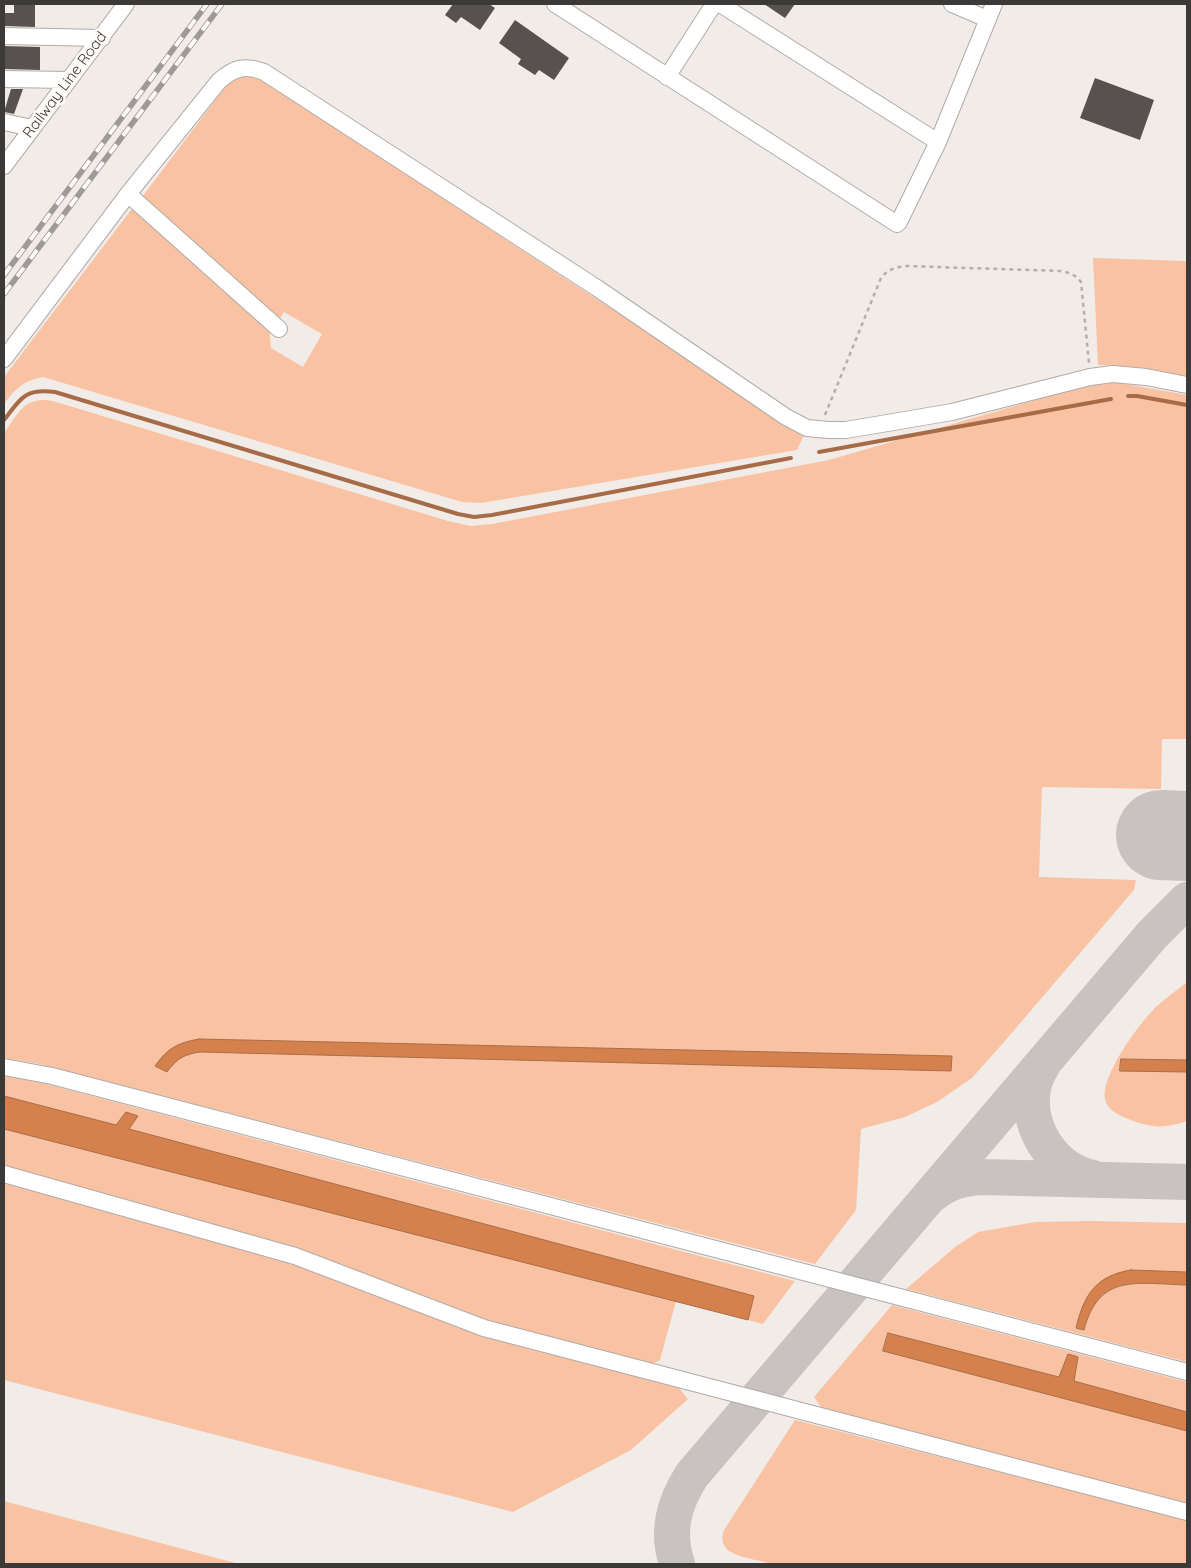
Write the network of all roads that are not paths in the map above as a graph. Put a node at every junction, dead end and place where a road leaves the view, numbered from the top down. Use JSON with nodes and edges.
{"nodes":[{"id":1,"x":126,"y":4,"type":"edge"},
{"id":2,"x":555,"y":4,"type":"edge"},
{"id":3,"x":714,"y":4,"type":"edge"},
{"id":4,"x":720,"y":4,"type":"edge"},
{"id":5,"x":952,"y":4,"type":"edge"},
{"id":6,"x":994,"y":4,"type":"edge"},
{"id":7,"x":987,"y":19,"type":"junction"},
{"id":8,"x":4,"y":36,"type":"edge"},
{"id":9,"x":102,"y":38,"type":"junction"},
{"id":10,"x":667,"y":76,"type":"junction"},
{"id":11,"x":4,"y":78,"type":"edge"},
{"id":12,"x":69,"y":80,"type":"junction"},
{"id":13,"x":4,"y":122,"type":"edge"},
{"id":14,"x":32,"y":128,"type":"junction"},
{"id":15,"x":938,"y":142,"type":"junction"},
{"id":16,"x":4,"y":166,"type":"edge"},
{"id":17,"x":128,"y":194,"type":"junction"},
{"id":18,"x":279,"y":329,"type":"dead end"},
{"id":19,"x":4,"y":359,"type":"edge"},
{"id":20,"x":1187,"y":385,"type":"edge"},
{"id":21,"x":4,"y":1067,"type":"edge"},
{"id":22,"x":4,"y":1174,"type":"edge"},
{"id":23,"x":1187,"y":1372,"type":"edge"},
{"id":24,"x":1187,"y":1512,"type":"edge"}],
"edges":[{"from":1,"to":9,"type":"street","name":"Railway Line Road"},
{"from":2,"to":10,"type":"street"},
{"from":3,"to":10,"type":"street"},
{"from":4,"to":15,"type":"street"},
{"from":5,"to":7,"type":"street"},
{"from":6,"to":7,"type":"street"},
{"from":7,"to":15,"type":"street"},
{"from":8,"to":9,"type":"street"},
{"from":9,"to":12,"type":"street","name":"Railway Line Road"},
{"from":10,"to":15,"type":"street"},
{"from":11,"to":12,"type":"street"},
{"from":12,"to":14,"type":"street","name":"Railway Line Road"},
{"from":13,"to":14,"type":"street"},
{"from":14,"to":16,"type":"street","name":"Railway Line Road"},
{"from":17,"to":18,"type":"street"},
{"from":17,"to":19,"type":"street"},
{"from":17,"to":20,"type":"street"},
{"from":21,"to":23,"type":"street"},
{"from":22,"to":24,"type":"street"}]}
